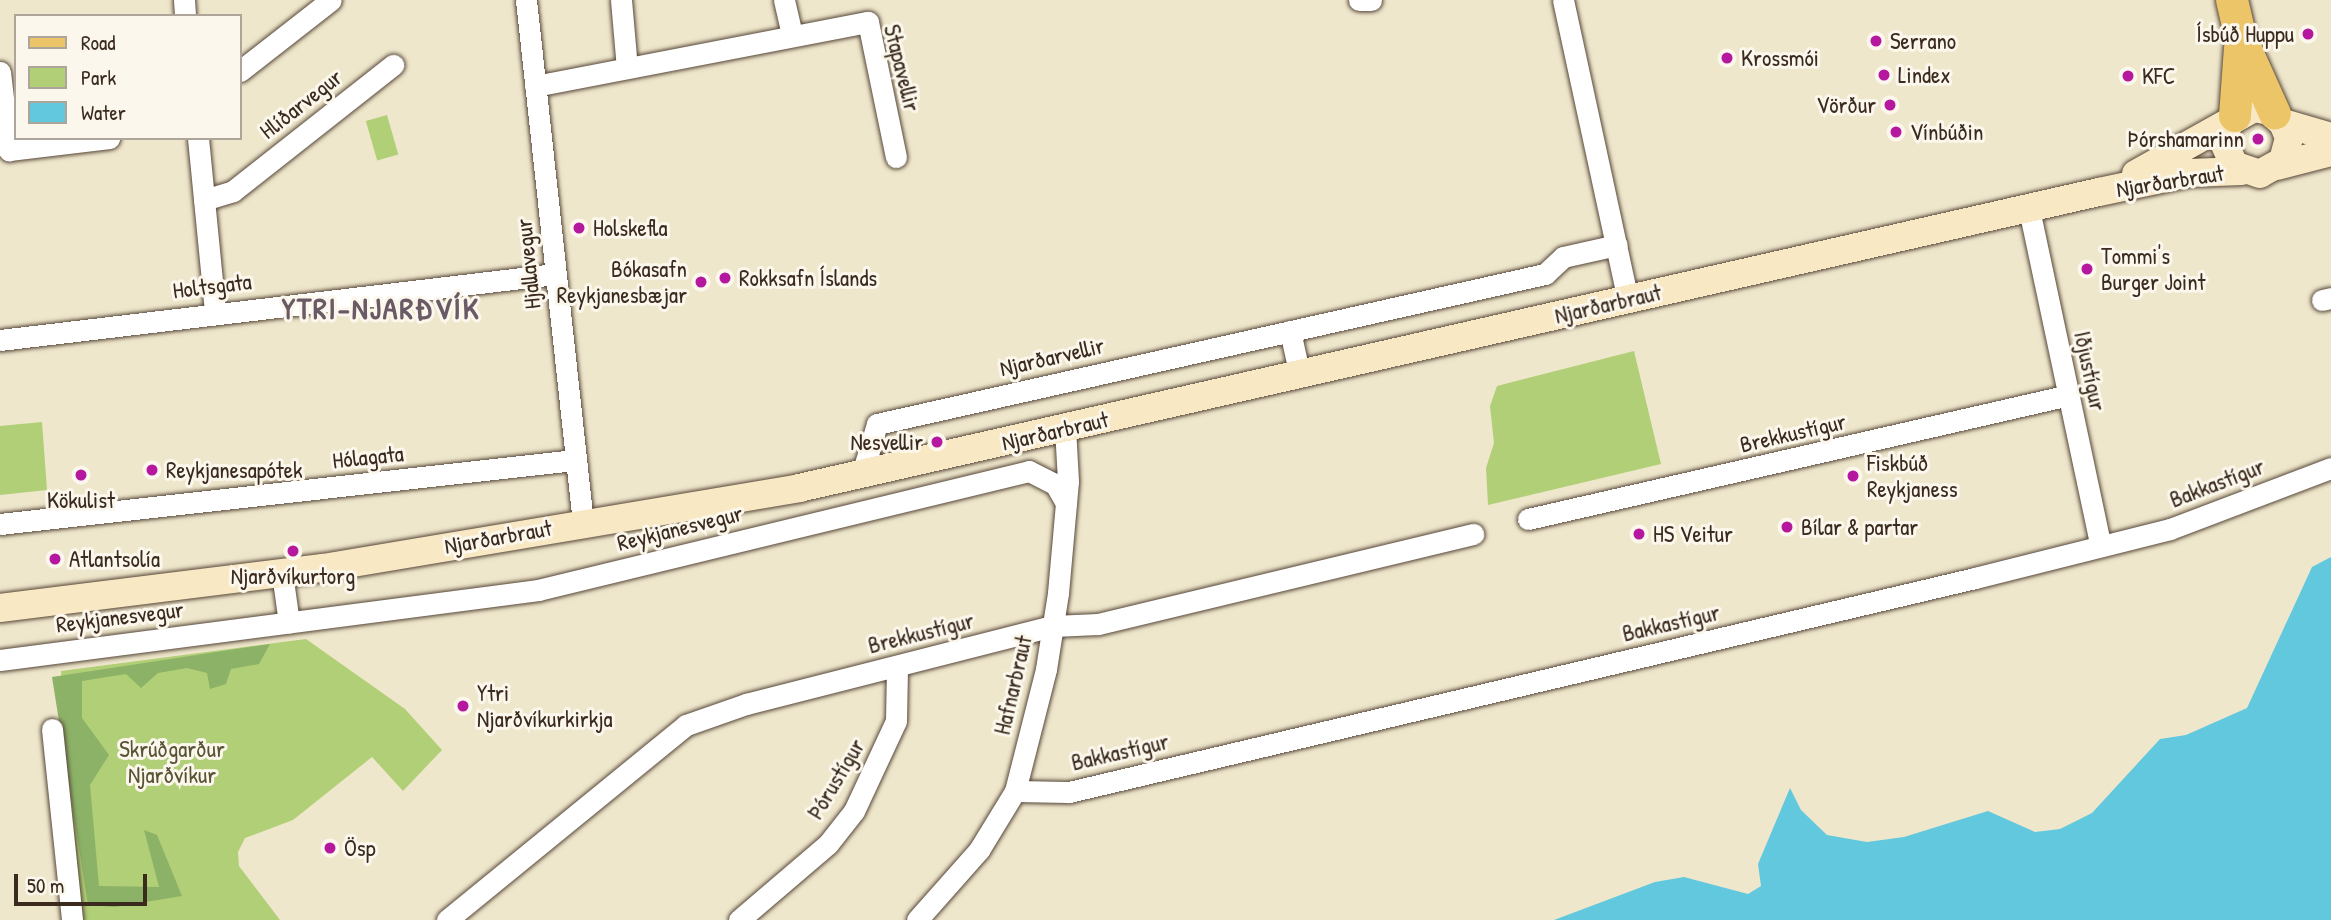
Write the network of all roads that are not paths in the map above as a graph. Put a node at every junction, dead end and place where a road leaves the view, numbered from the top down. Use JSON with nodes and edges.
{"nodes":[{"id":1,"x":331,"y":0,"type":"edge"},
{"id":2,"x":526,"y":0,"type":"edge"},
{"id":3,"x":621,"y":0,"type":"edge"},
{"id":4,"x":784,"y":0,"type":"edge"},
{"id":5,"x":1359,"y":0,"type":"edge"},
{"id":6,"x":1371,"y":0,"type":"edge"},
{"id":7,"x":1563,"y":0,"type":"edge"},
{"id":8,"x":2232,"y":0,"type":"edge"},
{"id":9,"x":792,"y":36,"type":"junction"},
{"id":10,"x":2240,"y":36,"type":"junction"},
{"id":11,"x":393,"y":65,"type":"dead end"},
{"id":12,"x":627,"y":68,"type":"junction"},
{"id":13,"x":242,"y":69,"type":"edge"},
{"id":14,"x":0,"y":72,"type":"edge"},
{"id":15,"x":535,"y":86,"type":"junction"},
{"id":16,"x":2279,"y":118,"type":"junction"},
{"id":17,"x":2232,"y":120,"type":"junction"},
{"id":18,"x":2331,"y":137,"type":"edge"},
{"id":19,"x":93,"y":140,"type":"edge"},
{"id":20,"x":198,"y":140,"type":"edge"},
{"id":21,"x":2331,"y":152,"type":"edge"},
{"id":22,"x":896,"y":157,"type":"dead end"},
{"id":23,"x":2277,"y":166,"type":"junction"},
{"id":24,"x":2242,"y":171,"type":"junction"},
{"id":25,"x":2099,"y":192,"type":"junction"},
{"id":26,"x":204,"y":200,"type":"junction"},
{"id":27,"x":2029,"y":209,"type":"junction"},
{"id":28,"x":1617,"y":245,"type":"junction"},
{"id":29,"x":555,"y":274,"type":"junction"},
{"id":30,"x":1628,"y":300,"type":"junction"},
{"id":31,"x":215,"y":312,"type":"junction"},
{"id":32,"x":1290,"y":331,"type":"junction"},
{"id":33,"x":0,"y":340,"type":"edge"},
{"id":34,"x":1300,"y":376,"type":"junction"},
{"id":35,"x":2068,"y":395,"type":"junction"},
{"id":36,"x":1065,"y":428,"type":"junction"},
{"id":37,"x":574,"y":460,"type":"junction"},
{"id":38,"x":2331,"y":468,"type":"edge"},
{"id":39,"x":862,"y":474,"type":"junction"},
{"id":40,"x":1066,"y":503,"type":"junction"},
{"id":41,"x":1528,"y":519,"type":"dead end"},
{"id":42,"x":583,"y":523,"type":"junction"},
{"id":43,"x":0,"y":524,"type":"edge"},
{"id":44,"x":1473,"y":534,"type":"dead end"},
{"id":45,"x":2100,"y":544,"type":"junction"},
{"id":46,"x":282,"y":573,"type":"junction"},
{"id":47,"x":0,"y":608,"type":"edge"},
{"id":48,"x":289,"y":623,"type":"junction"},
{"id":49,"x":1053,"y":626,"type":"junction"},
{"id":50,"x":0,"y":660,"type":"edge"},
{"id":51,"x":897,"y":667,"type":"junction"},
{"id":52,"x":52,"y":729,"type":"dead end"},
{"id":53,"x":1015,"y":791,"type":"junction"},
{"id":54,"x":72,"y":920,"type":"edge"},
{"id":55,"x":447,"y":920,"type":"edge"},
{"id":56,"x":739,"y":920,"type":"edge"},
{"id":57,"x":917,"y":920,"type":"edge"}],
"edges":[{"from":1,"to":13,"type":"street"},
{"from":2,"to":15,"type":"street","name":"Hjallavegur"},
{"from":3,"to":12,"type":"street"},
{"from":4,"to":9,"type":"street"},
{"from":5,"to":6,"type":"street"},
{"from":7,"to":28,"type":"street"},
{"from":8,"to":10,"type":"main road"},
{"from":9,"to":12,"type":"street","name":"Stapavellir"},
{"from":9,"to":22,"type":"street","name":"Stapavellir"},
{"from":10,"to":16,"type":"main road"},
{"from":10,"to":17,"type":"main road"},
{"from":11,"to":26,"type":"street","name":"Hlíðarvegur"},
{"from":12,"to":15,"type":"street","name":"Stapavellir"},
{"from":14,"to":19,"type":"street"},
{"from":15,"to":29,"type":"street","name":"Hjallavegur"},
{"from":16,"to":17,"type":"main road"},
{"from":16,"to":18,"type":"main road"},
{"from":16,"to":23,"type":"main road"},
{"from":17,"to":24,"type":"main road"},
{"from":17,"to":25,"type":"main road","name":"Njarðarbraut"},
{"from":20,"to":26,"type":"street"},
{"from":21,"to":23,"type":"main road"},
{"from":23,"to":24,"type":"main road"},
{"from":24,"to":25,"type":"main road","name":"Njarðarbraut"},
{"from":25,"to":27,"type":"main road","name":"Njarðarbraut"},
{"from":26,"to":31,"type":"street"},
{"from":27,"to":30,"type":"main road","name":"Njarðarbraut"},
{"from":27,"to":35,"type":"street","name":"Iðjustígur"},
{"from":28,"to":30,"type":"street"},
{"from":28,"to":32,"type":"street","name":"Njarðarvellir"},
{"from":29,"to":31,"type":"street","name":"Holtsgata"},
{"from":29,"to":37,"type":"street","name":"Hjallavegur"},
{"from":30,"to":34,"type":"main road","name":"Njarðarbraut"},
{"from":31,"to":33,"type":"street","name":"Holtsgata"},
{"from":32,"to":34,"type":"street"},
{"from":32,"to":39,"type":"street","name":"Njarðarvellir"},
{"from":34,"to":36,"type":"main road","name":"Njarðarbraut"},
{"from":35,"to":41,"type":"street","name":"Brekkustígur"},
{"from":35,"to":45,"type":"street","name":"Iðjustígur"},
{"from":36,"to":39,"type":"main road","name":"Njarðarbraut"},
{"from":36,"to":40,"type":"street","name":"Hafnarbraut"},
{"from":37,"to":42,"type":"street","name":"Hjallavegur"},
{"from":37,"to":43,"type":"street","name":"Hólagata"},
{"from":38,"to":45,"type":"street","name":"Bakkastígur"},
{"from":39,"to":42,"type":"main road","name":"Njarðarbraut"},
{"from":40,"to":48,"type":"street","name":"Reykjanesvegur"},
{"from":40,"to":49,"type":"street","name":"Hafnarbraut"},
{"from":42,"to":46,"type":"main road","name":"Njarðarbraut"},
{"from":44,"to":49,"type":"street","name":"Brekkustígur"},
{"from":45,"to":53,"type":"street","name":"Bakkastígur"},
{"from":46,"to":47,"type":"main road","name":"Njarðarbraut"},
{"from":46,"to":48,"type":"street"},
{"from":48,"to":50,"type":"street","name":"Reykjanesvegur"},
{"from":49,"to":51,"type":"street","name":"Brekkustígur"},
{"from":49,"to":53,"type":"street","name":"Hafnarbraut"},
{"from":51,"to":55,"type":"street","name":"Brekkustígur"},
{"from":51,"to":56,"type":"street","name":"Þórustígur"},
{"from":52,"to":54,"type":"street"},
{"from":53,"to":57,"type":"street","name":"Hafnarbraut"}]}
